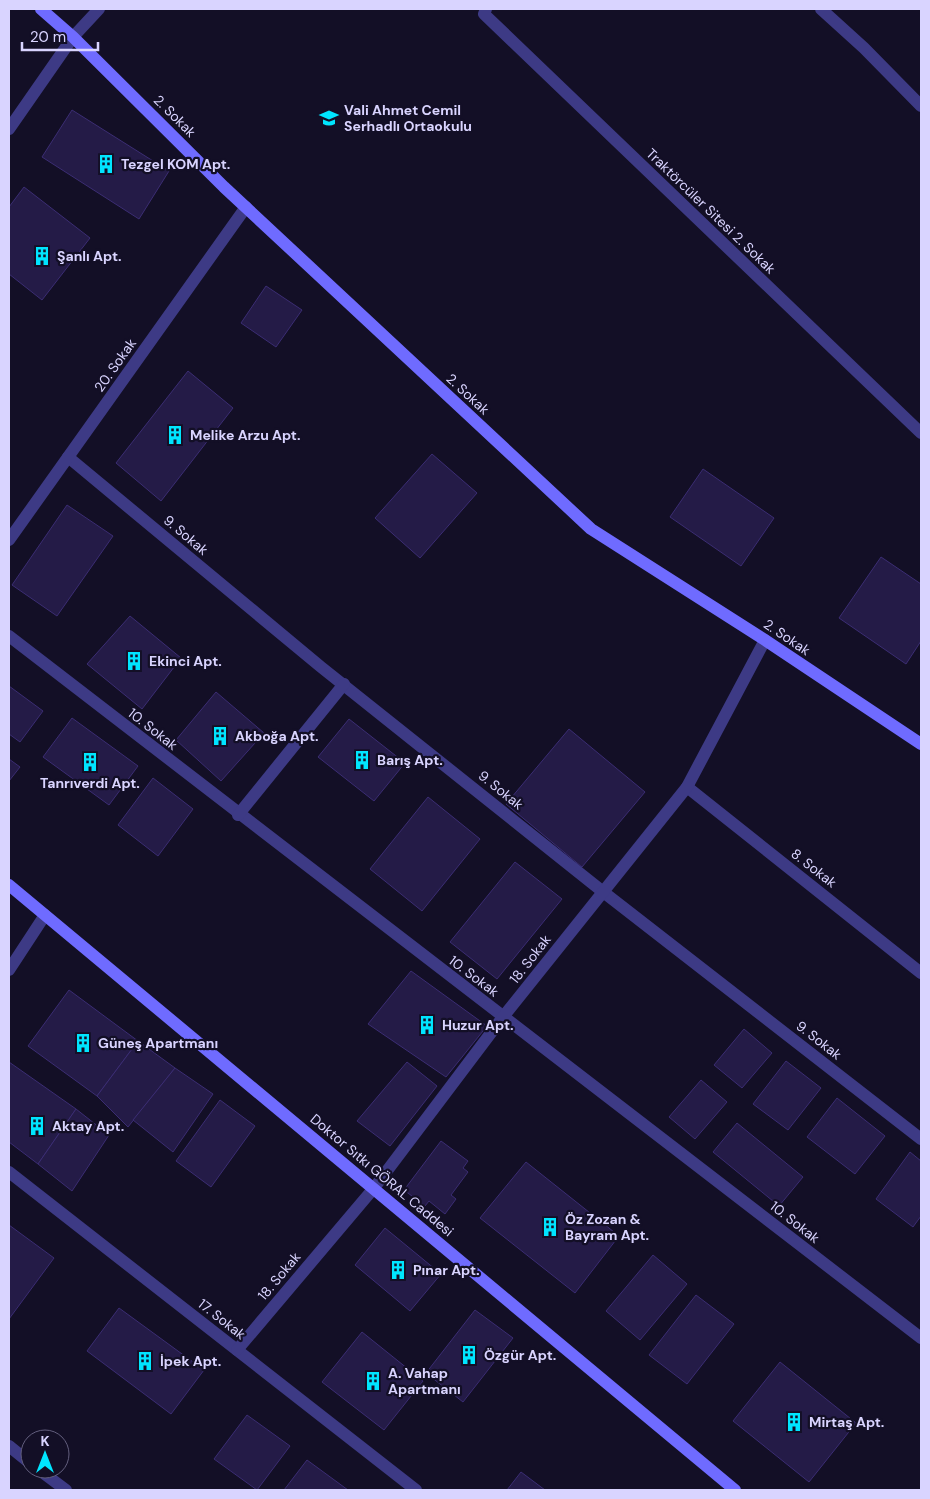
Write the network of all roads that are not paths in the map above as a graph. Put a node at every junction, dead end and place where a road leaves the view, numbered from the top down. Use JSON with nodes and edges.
{"nodes":[{"id":1,"x":41,"y":9,"type":"edge"},
{"id":2,"x":99,"y":9,"type":"edge"},
{"id":3,"x":486,"y":9,"type":"edge"},
{"id":4,"x":821,"y":9,"type":"edge"},
{"id":5,"x":74,"y":37,"type":"junction"},
{"id":6,"x":921,"y":106,"type":"edge"},
{"id":7,"x":9,"y":129,"type":"edge"},
{"id":8,"x":246,"y":207,"type":"junction"},
{"id":9,"x":921,"y":433,"type":"edge"},
{"id":10,"x":68,"y":457,"type":"junction"},
{"id":11,"x":9,"y":540,"type":"edge"},
{"id":12,"x":9,"y":636,"type":"edge"},
{"id":13,"x":765,"y":640,"type":"junction"},
{"id":14,"x":344,"y":684,"type":"junction"},
{"id":15,"x":921,"y":744,"type":"edge"},
{"id":16,"x":687,"y":787,"type":"junction"},
{"id":17,"x":238,"y":815,"type":"junction"},
{"id":18,"x":9,"y":885,"type":"edge"},
{"id":19,"x":602,"y":891,"type":"junction"},
{"id":20,"x":45,"y":915,"type":"junction"},
{"id":21,"x":9,"y":970,"type":"edge"},
{"id":22,"x":921,"y":973,"type":"edge"},
{"id":23,"x":503,"y":1017,"type":"junction"},
{"id":24,"x":921,"y":1139,"type":"edge"},
{"id":25,"x":9,"y":1172,"type":"edge"},
{"id":26,"x":374,"y":1188,"type":"junction"},
{"id":27,"x":921,"y":1338,"type":"edge"},
{"id":28,"x":237,"y":1350,"type":"junction"},
{"id":29,"x":9,"y":1446,"type":"edge"},
{"id":30,"x":20,"y":1455,"type":"edge"},
{"id":31,"x":51,"y":1479,"type":"edge"},
{"id":32,"x":66,"y":1490,"type":"edge"},
{"id":33,"x":416,"y":1490,"type":"edge"},
{"id":34,"x":735,"y":1490,"type":"edge"}],
"edges":[{"from":1,"to":5,"type":"street","name":"2. Sokak"},
{"from":2,"to":5,"type":"street"},
{"from":3,"to":9,"type":"street","name":"Traktörcüler Sitesi 2. Sokak"},
{"from":4,"to":6,"type":"street"},
{"from":5,"to":7,"type":"street"},
{"from":5,"to":8,"type":"street","name":"2. Sokak"},
{"from":8,"to":10,"type":"street","name":"20. Sokak"},
{"from":8,"to":13,"type":"street","name":"2. Sokak"},
{"from":10,"to":11,"type":"street","name":"20. Sokak"},
{"from":10,"to":14,"type":"street","name":"9. Sokak"},
{"from":12,"to":17,"type":"street","name":"10. Sokak"},
{"from":13,"to":15,"type":"street","name":"2. Sokak"},
{"from":13,"to":16,"type":"street","name":"18. Sokak"},
{"from":14,"to":17,"type":"street"},
{"from":14,"to":19,"type":"street","name":"9. Sokak"},
{"from":16,"to":19,"type":"street","name":"18. Sokak"},
{"from":16,"to":22,"type":"street","name":"8. Sokak"},
{"from":17,"to":23,"type":"street","name":"10. Sokak"},
{"from":18,"to":20,"type":"street","name":"Doktor Sıtkı GÖRAL Caddesi"},
{"from":19,"to":23,"type":"street","name":"18. Sokak"},
{"from":19,"to":24,"type":"street","name":"9. Sokak"},
{"from":20,"to":21,"type":"street"},
{"from":20,"to":26,"type":"street","name":"Doktor Sıtkı GÖRAL Caddesi"},
{"from":23,"to":26,"type":"street","name":"18. Sokak"},
{"from":23,"to":27,"type":"street","name":"10. Sokak"},
{"from":25,"to":28,"type":"street","name":"17. Sokak"},
{"from":26,"to":28,"type":"street","name":"18. Sokak"},
{"from":26,"to":34,"type":"street","name":"Doktor Sıtkı GÖRAL Caddesi"},
{"from":28,"to":33,"type":"street","name":"17. Sokak"},
{"from":29,"to":30,"type":"street"},
{"from":31,"to":32,"type":"street"}]}
